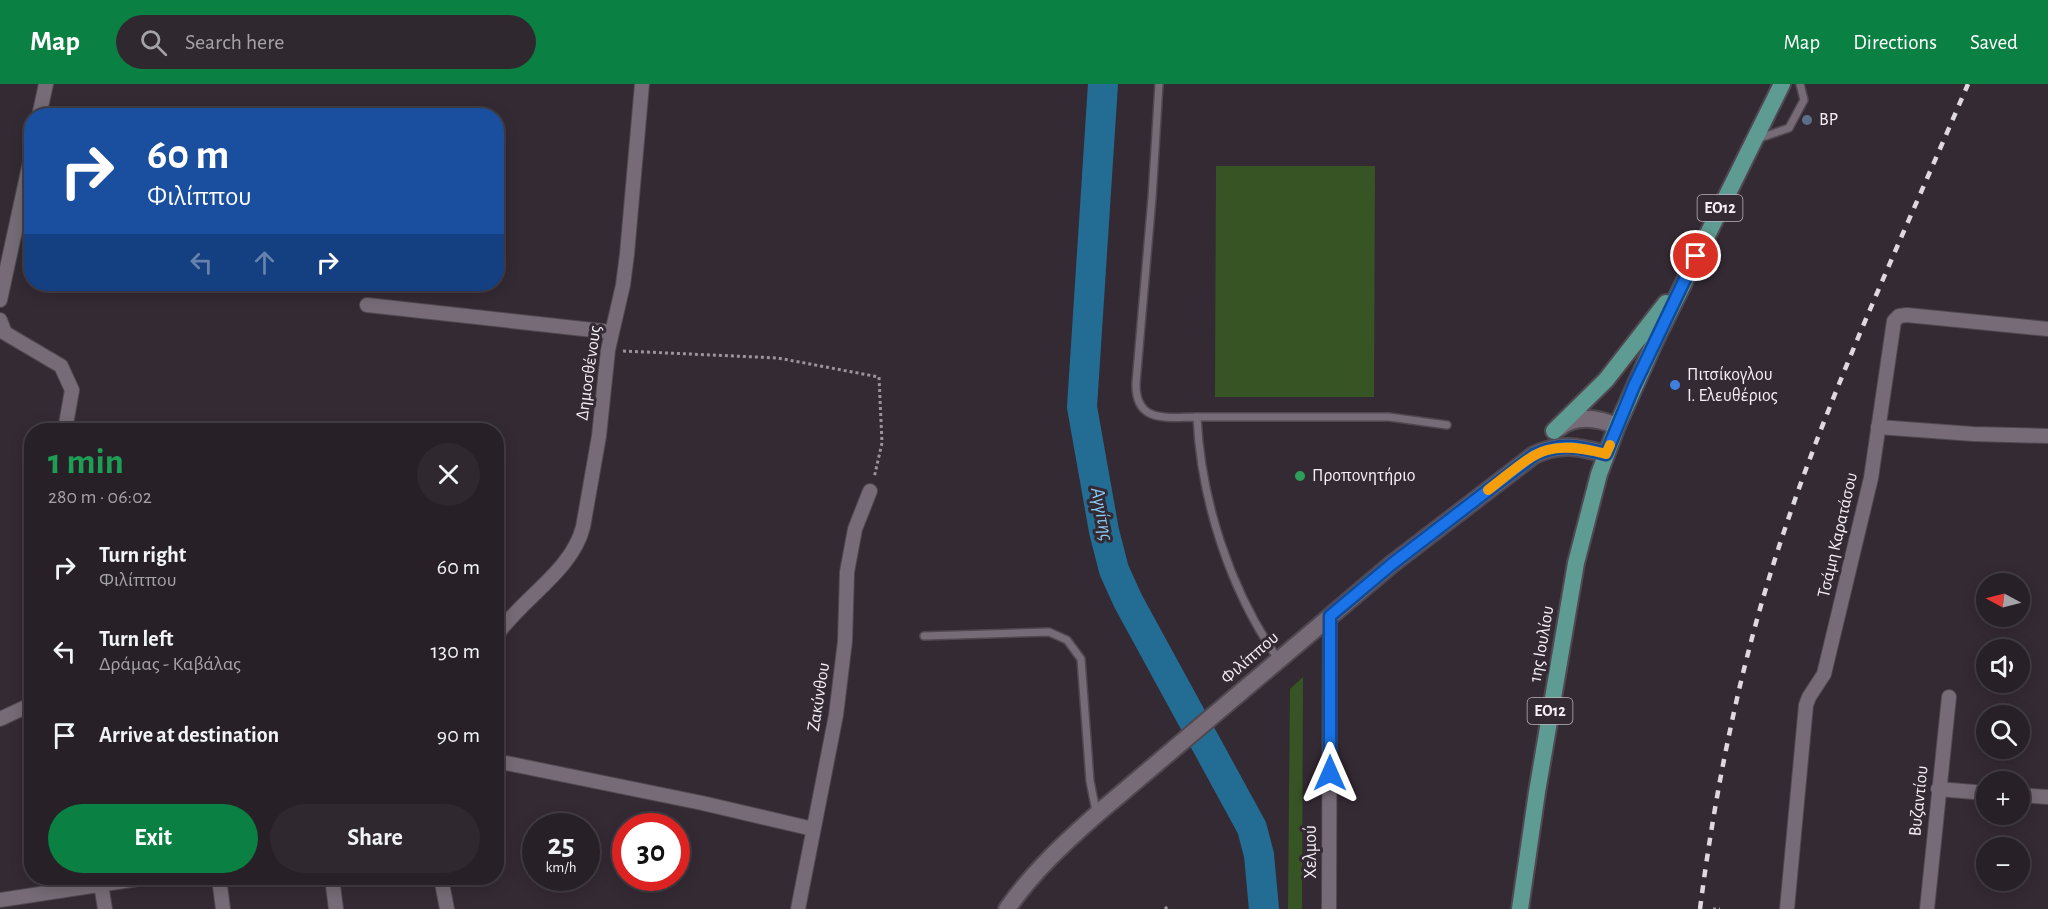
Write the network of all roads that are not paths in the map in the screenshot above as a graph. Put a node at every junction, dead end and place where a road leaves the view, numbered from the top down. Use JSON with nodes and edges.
{"nodes":[{"id":1,"x":46,"y":84,"type":"edge"},
{"id":2,"x":642,"y":84,"type":"edge"},
{"id":3,"x":1159,"y":84,"type":"edge"},
{"id":4,"x":1782,"y":84,"type":"edge"},
{"id":5,"x":1800,"y":84,"type":"edge"},
{"id":6,"x":41,"y":108,"type":"edge"},
{"id":7,"x":1754,"y":140,"type":"junction"},
{"id":8,"x":24,"y":190,"type":"edge"},
{"id":9,"x":1687,"y":276,"type":"junction"},
{"id":10,"x":0,"y":300,"type":"edge"},
{"id":11,"x":368,"y":305,"type":"dead end"},
{"id":12,"x":0,"y":320,"type":"edge"},
{"id":13,"x":2048,"y":329,"type":"edge"},
{"id":14,"x":611,"y":332,"type":"junction"},
{"id":15,"x":1197,"y":417,"type":"junction"},
{"id":16,"x":67,"y":423,"type":"edge"},
{"id":17,"x":1447,"y":425,"type":"dead end"},
{"id":18,"x":1617,"y":426,"type":"junction"},
{"id":19,"x":1878,"y":427,"type":"junction"},
{"id":20,"x":1554,"y":432,"type":"junction"},
{"id":21,"x":2048,"y":436,"type":"edge"},
{"id":22,"x":1606,"y":454,"type":"junction"},
{"id":23,"x":1534,"y":455,"type":"junction"},
{"id":24,"x":870,"y":491,"type":"road end"},
{"id":25,"x":1330,"y":616,"type":"junction"},
{"id":26,"x":504,"y":626,"type":"edge"},
{"id":27,"x":924,"y":636,"type":"dead end"},
{"id":28,"x":1278,"y":659,"type":"junction"},
{"id":29,"x":1948,"y":697,"type":"dead end"},
{"id":30,"x":24,"y":708,"type":"edge"},
{"id":31,"x":0,"y":719,"type":"edge"},
{"id":32,"x":504,"y":763,"type":"edge"},
{"id":33,"x":1938,"y":789,"type":"junction"},
{"id":34,"x":1976,"y":792,"type":"edge"},
{"id":35,"x":2030,"y":796,"type":"edge"},
{"id":36,"x":2048,"y":797,"type":"edge"},
{"id":37,"x":1097,"y":814,"type":"junction"},
{"id":38,"x":813,"y":829,"type":"junction"},
{"id":39,"x":80,"y":885,"type":"edge"},
{"id":40,"x":102,"y":885,"type":"edge"},
{"id":41,"x":220,"y":885,"type":"edge"},
{"id":42,"x":333,"y":885,"type":"edge"},
{"id":43,"x":442,"y":885,"type":"edge"},
{"id":44,"x":0,"y":900,"type":"edge"},
{"id":45,"x":105,"y":909,"type":"edge"},
{"id":46,"x":223,"y":909,"type":"edge"},
{"id":47,"x":336,"y":909,"type":"edge"},
{"id":48,"x":447,"y":909,"type":"edge"},
{"id":49,"x":798,"y":909,"type":"edge"},
{"id":50,"x":1007,"y":909,"type":"edge"},
{"id":51,"x":1329,"y":909,"type":"edge"},
{"id":52,"x":1520,"y":909,"type":"edge"},
{"id":53,"x":1787,"y":909,"type":"edge"},
{"id":54,"x":1928,"y":909,"type":"edge"}],
"edges":[{"from":1,"to":6,"type":"street"},
{"from":2,"to":14,"type":"street","name":"Δημοσθένους"},
{"from":3,"to":15,"type":"lane"},
{"from":4,"to":7,"type":"main road","number":"ΕΟ12"},
{"from":5,"to":7,"type":"lane"},
{"from":7,"to":9,"type":"main road","number":"ΕΟ12"},
{"from":8,"to":10,"type":"street"},
{"from":9,"to":18,"type":"main road","number":"ΕΟ12"},
{"from":9,"to":20,"type":"main road"},
{"from":11,"to":14,"type":"street"},
{"from":12,"to":16,"type":"street"},
{"from":13,"to":19,"type":"street","name":"Τσάμη Καρατάσου"},
{"from":14,"to":26,"type":"street","name":"Δημοσθένους"},
{"from":15,"to":17,"type":"lane"},
{"from":15,"to":28,"type":"lane"},
{"from":18,"to":20,"type":"main road","name":"Φιλίππου"},
{"from":18,"to":22,"type":"main road","name":"1ης Ιουλίου","number":"ΕΟ12"},
{"from":19,"to":21,"type":"street"},
{"from":19,"to":53,"type":"street","name":"Τσάμη Καρατάσου"},
{"from":20,"to":23,"type":"main road","name":"Φιλίππου"},
{"from":22,"to":23,"type":"main road","name":"Φιλίππου"},
{"from":22,"to":52,"type":"main road","name":"1ης Ιουλίου","number":"ΕΟ12"},
{"from":23,"to":25,"type":"main road","name":"Φιλίππου"},
{"from":24,"to":38,"type":"street","name":"Ζακύνθου"},
{"from":25,"to":28,"type":"main road","name":"Φιλίππου"},
{"from":25,"to":51,"type":"street","name":"Χελμού"},
{"from":27,"to":37,"type":"lane"},
{"from":28,"to":37,"type":"main road","name":"Φιλίππου"},
{"from":29,"to":33,"type":"street","name":"Βυζαντίου"},
{"from":30,"to":31,"type":"street"},
{"from":32,"to":38,"type":"street"},
{"from":33,"to":34,"type":"street"},
{"from":33,"to":54,"type":"street","name":"Βυζαντίου"},
{"from":35,"to":36,"type":"street"},
{"from":37,"to":50,"type":"main road","name":"Φιλίππου"},
{"from":38,"to":49,"type":"street","name":"Ζακύνθου"},
{"from":39,"to":44,"type":"street"},
{"from":40,"to":45,"type":"street"},
{"from":41,"to":46,"type":"street"},
{"from":42,"to":47,"type":"street"},
{"from":43,"to":48,"type":"street"}]}
